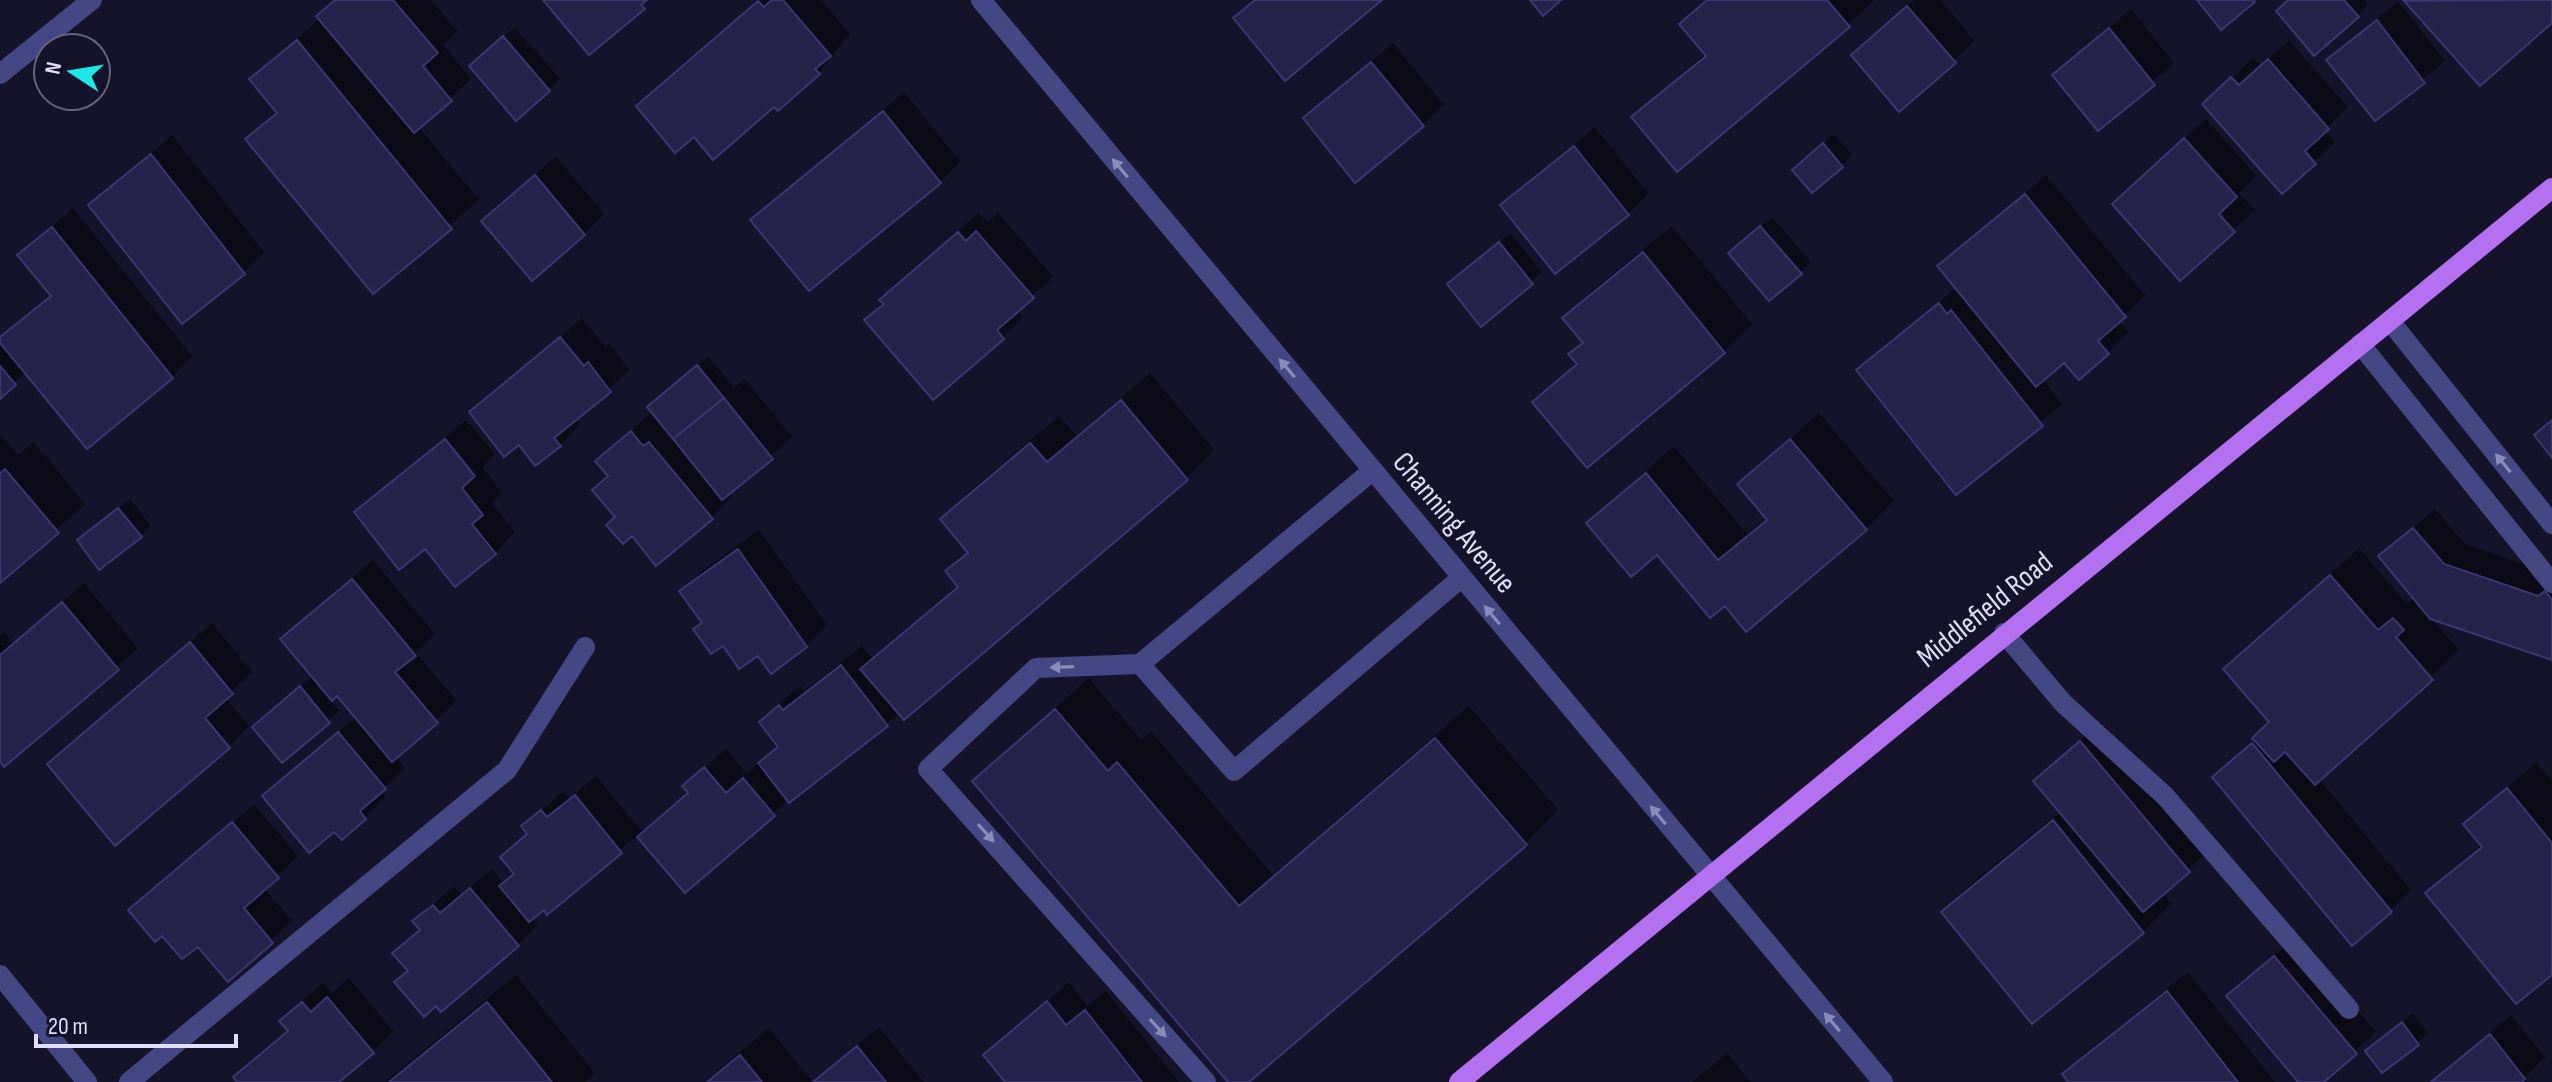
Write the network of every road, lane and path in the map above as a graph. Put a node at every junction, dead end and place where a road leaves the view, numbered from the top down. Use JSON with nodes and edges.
{"nodes":[{"id":1,"x":92,"y":0,"type":"edge"},
{"id":2,"x":981,"y":0,"type":"edge"},
{"id":3,"x":0,"y":74,"type":"edge"},
{"id":4,"x":2552,"y":188,"type":"edge"},
{"id":5,"x":2390,"y":321,"type":"junction"},
{"id":6,"x":2360,"y":344,"type":"junction"},
{"id":7,"x":1372,"y":471,"type":"junction"},
{"id":8,"x":2552,"y":524,"type":"edge"},
{"id":9,"x":1461,"y":578,"type":"junction"},
{"id":10,"x":2552,"y":583,"type":"edge"},
{"id":11,"x":2004,"y":633,"type":"junction"},
{"id":12,"x":585,"y":647,"type":"dead end"},
{"id":13,"x":1140,"y":664,"type":"junction"},
{"id":14,"x":1708,"y":875,"type":"junction"},
{"id":15,"x":0,"y":975,"type":"edge"},
{"id":16,"x":2349,"y":1009,"type":"dead end"},
{"id":17,"x":87,"y":1082,"type":"edge"},
{"id":18,"x":129,"y":1082,"type":"edge"},
{"id":19,"x":1206,"y":1082,"type":"edge"},
{"id":20,"x":1459,"y":1082,"type":"edge"},
{"id":21,"x":1883,"y":1082,"type":"edge"}],
"edges":[{"from":1,"to":3,"type":"street"},
{"from":7,"to":2,"type":"street","name":"Channing Avenue","one_way":true},
{"from":4,"to":5,"type":"main road","name":"Middlefield Road"},
{"from":5,"to":6,"type":"main road","name":"Middlefield Road"},
{"from":8,"to":5,"type":"street","one_way":true},
{"from":6,"to":10,"type":"street"},
{"from":6,"to":11,"type":"main road","name":"Middlefield Road"},
{"from":7,"to":9,"type":"street","name":"Channing Avenue"},
{"from":7,"to":13,"type":"street"},
{"from":9,"to":13,"type":"street"},
{"from":14,"to":9,"type":"street","name":"Channing Avenue","one_way":true},
{"from":11,"to":14,"type":"main road","name":"Middlefield Road"},
{"from":11,"to":16,"type":"street"},
{"from":12,"to":18,"type":"street"},
{"from":13,"to":19,"type":"street","one_way":true},
{"from":14,"to":20,"type":"main road","name":"Middlefield Road"},
{"from":21,"to":14,"type":"street","name":"Channing Avenue","one_way":true},
{"from":15,"to":17,"type":"street"}]}
